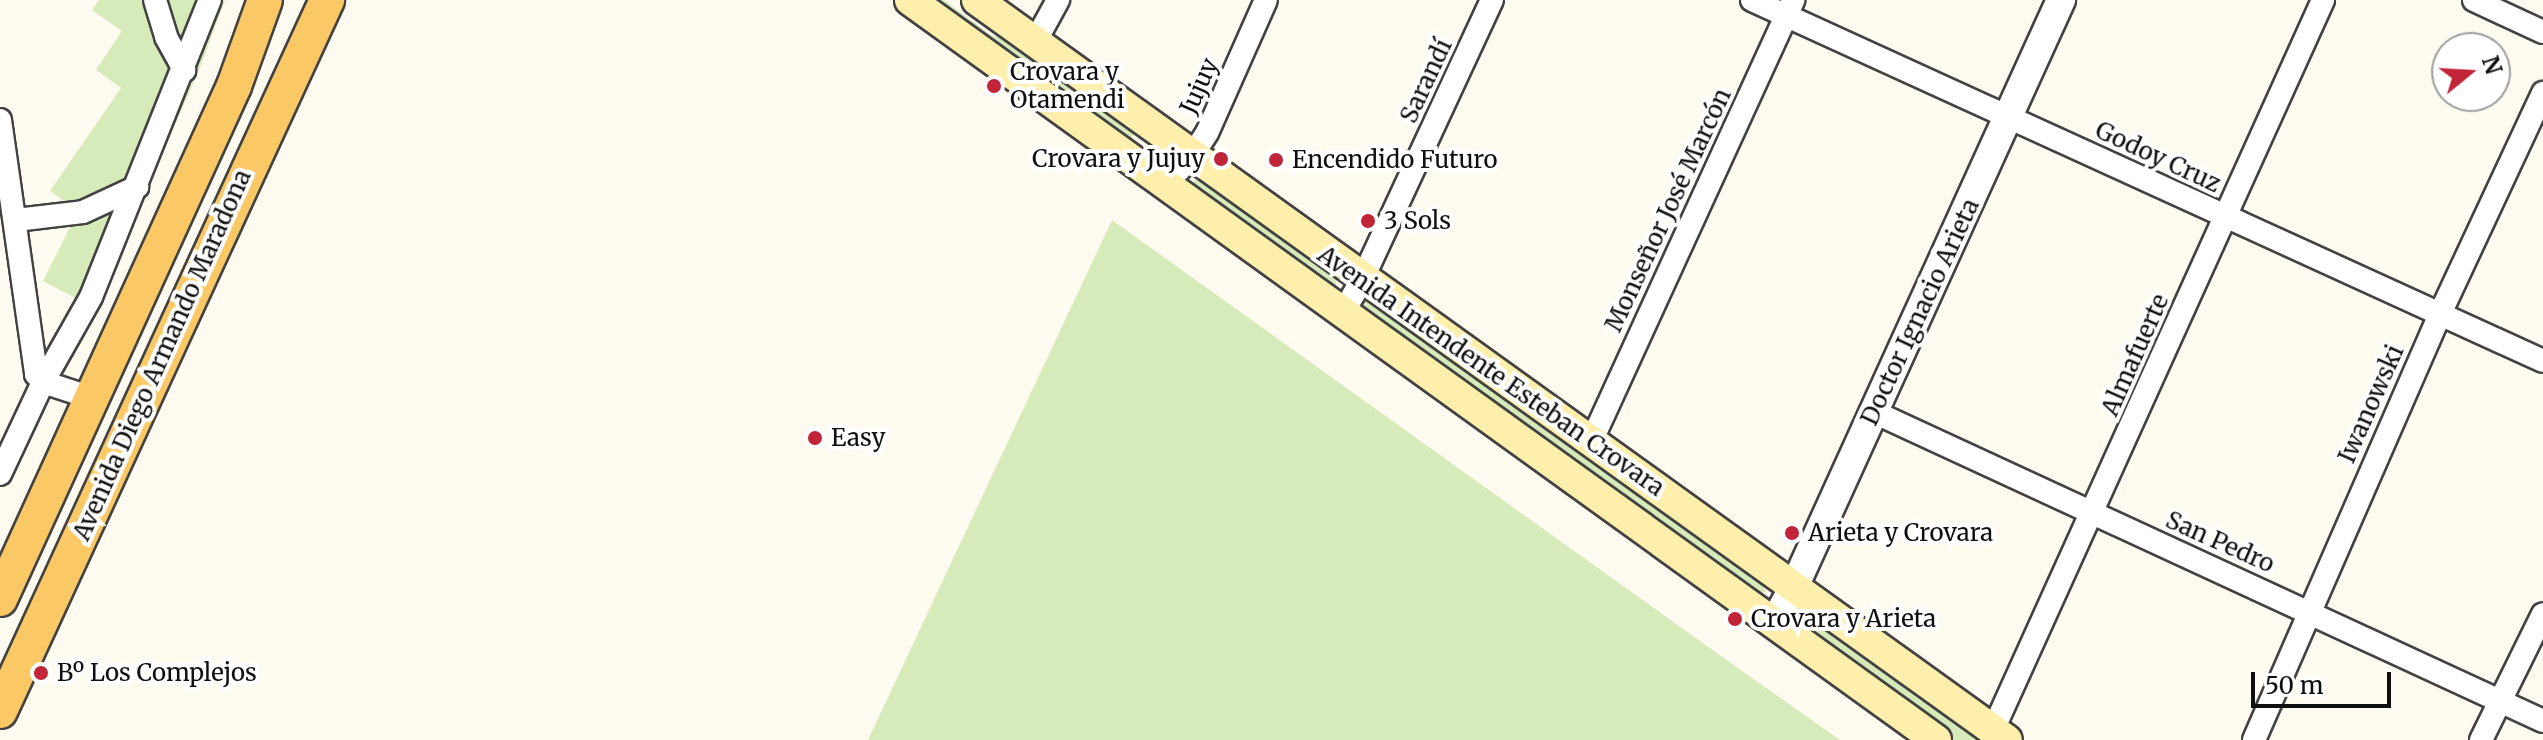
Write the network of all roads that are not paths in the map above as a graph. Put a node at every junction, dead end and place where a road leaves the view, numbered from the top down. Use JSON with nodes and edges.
{"nodes":[{"id":1,"x":155,"y":0,"type":"edge"},
{"id":2,"x":210,"y":0,"type":"edge"},
{"id":3,"x":265,"y":0,"type":"edge"},
{"id":4,"x":327,"y":0,"type":"edge"},
{"id":5,"x":910,"y":0,"type":"edge"},
{"id":6,"x":977,"y":0,"type":"edge"},
{"id":7,"x":1058,"y":0,"type":"edge"},
{"id":8,"x":1266,"y":0,"type":"edge"},
{"id":9,"x":1492,"y":0,"type":"edge"},
{"id":10,"x":1752,"y":0,"type":"edge"},
{"id":11,"x":2061,"y":0,"type":"edge"},
{"id":12,"x":2323,"y":0,"type":"edge"},
{"id":13,"x":2474,"y":0,"type":"edge"},
{"id":14,"x":1789,"y":8,"type":"edge"},
{"id":15,"x":2543,"y":32,"type":"edge"},
{"id":16,"x":1035,"y":42,"type":"junction"},
{"id":17,"x":184,"y":70,"type":"junction"},
{"id":18,"x":2543,"y":93,"type":"edge"},
{"id":19,"x":2009,"y":117,"type":"junction"},
{"id":20,"x":0,"y":120,"type":"edge"},
{"id":21,"x":1192,"y":156,"type":"junction"},
{"id":22,"x":1165,"y":185,"type":"junction"},
{"id":23,"x":137,"y":187,"type":"junction"},
{"id":24,"x":2226,"y":217,"type":"junction"},
{"id":25,"x":16,"y":220,"type":"junction"},
{"id":26,"x":1362,"y":280,"type":"junction"},
{"id":27,"x":1343,"y":312,"type":"junction"},
{"id":28,"x":2440,"y":314,"type":"junction"},
{"id":29,"x":2543,"y":361,"type":"edge"},
{"id":30,"x":43,"y":382,"type":"junction"},
{"id":31,"x":92,"y":398,"type":"junction"},
{"id":32,"x":1874,"y":412,"type":"junction"},
{"id":33,"x":1591,"y":442,"type":"junction"},
{"id":34,"x":0,"y":474,"type":"edge"},
{"id":35,"x":2093,"y":513,"type":"junction"},
{"id":36,"x":1795,"y":585,"type":"junction"},
{"id":37,"x":0,"y":599,"type":"edge"},
{"id":38,"x":2308,"y":610,"type":"junction"},
{"id":39,"x":2543,"y":614,"type":"edge"},
{"id":40,"x":1775,"y":621,"type":"junction"},
{"id":41,"x":2500,"y":702,"type":"junction"},
{"id":42,"x":0,"y":711,"type":"edge"},
{"id":43,"x":2543,"y":721,"type":"edge"},
{"id":44,"x":2000,"y":735,"type":"edge"},
{"id":45,"x":1936,"y":740,"type":"edge"},
{"id":46,"x":2254,"y":740,"type":"edge"},
{"id":47,"x":2481,"y":740,"type":"edge"}],
"edges":[{"from":1,"to":17,"type":"street"},
{"from":2,"to":17,"type":"street"},
{"from":3,"to":31,"type":"main road","name":"Avenida Diego Armando Maradona"},
{"from":4,"to":42,"type":"main road","name":"Avenida Diego Armando Maradona"},
{"from":5,"to":22,"type":"main road","name":"Avenida Intendente Esteban Crovara"},
{"from":6,"to":16,"type":"main road","name":"Avenida Intendente Esteban Crovara"},
{"from":7,"to":16,"type":"street"},
{"from":8,"to":21,"type":"street","name":"Jujuy"},
{"from":9,"to":26,"type":"street","name":"Sarandí"},
{"from":10,"to":14,"type":"street","name":"Godoy Cruz"},
{"from":11,"to":19,"type":"street","name":"Doctor Ignacio Arieta"},
{"from":12,"to":24,"type":"street","name":"Almafuerte"},
{"from":13,"to":15,"type":"street"},
{"from":14,"to":19,"type":"street","name":"Godoy Cruz"},
{"from":14,"to":33,"type":"street","name":"Monseñor José Marcón"},
{"from":16,"to":21,"type":"main road","name":"Avenida Intendente Esteban Crovara"},
{"from":17,"to":23,"type":"street"},
{"from":18,"to":28,"type":"street","name":"Iwanowski"},
{"from":19,"to":24,"type":"street","name":"Godoy Cruz"},
{"from":19,"to":32,"type":"street","name":"Doctor Ignacio Arieta"},
{"from":20,"to":25,"type":"street"},
{"from":21,"to":22,"type":"street","name":"Jujuy"},
{"from":21,"to":26,"type":"main road","name":"Avenida Intendente Esteban Crovara"},
{"from":22,"to":27,"type":"main road","name":"Avenida Intendente Esteban Crovara"},
{"from":23,"to":25,"type":"street"},
{"from":23,"to":30,"type":"street"},
{"from":24,"to":28,"type":"street","name":"Godoy Cruz"},
{"from":24,"to":35,"type":"street","name":"Almafuerte"},
{"from":25,"to":30,"type":"street"},
{"from":26,"to":27,"type":"street","name":"Sarandí"},
{"from":26,"to":33,"type":"main road","name":"Avenida Intendente Esteban Crovara"},
{"from":27,"to":40,"type":"main road","name":"Avenida Intendente Esteban Crovara"},
{"from":28,"to":29,"type":"street","name":"Godoy Cruz"},
{"from":28,"to":38,"type":"street","name":"Iwanowski"},
{"from":30,"to":31,"type":"street"},
{"from":30,"to":34,"type":"street"},
{"from":31,"to":37,"type":"main road","name":"Avenida Diego Armando Maradona"},
{"from":32,"to":35,"type":"street","name":"San Pedro"},
{"from":32,"to":36,"type":"street","name":"Doctor Ignacio Arieta"},
{"from":33,"to":36,"type":"main road","name":"Avenida Intendente Esteban Crovara"},
{"from":35,"to":38,"type":"street","name":"San Pedro"},
{"from":35,"to":44,"type":"street","name":"Almafuerte"},
{"from":36,"to":40,"type":"street","name":"Doctor Ignacio Arieta"},
{"from":36,"to":44,"type":"main road","name":"Avenida Intendente Esteban Crovara"},
{"from":38,"to":41,"type":"street","name":"San Pedro"},
{"from":38,"to":46,"type":"street","name":"Iwanowski"},
{"from":39,"to":41,"type":"street"},
{"from":40,"to":45,"type":"main road","name":"Avenida Intendente Esteban Crovara"},
{"from":41,"to":43,"type":"street","name":"San Pedro"},
{"from":41,"to":47,"type":"street"}]}
